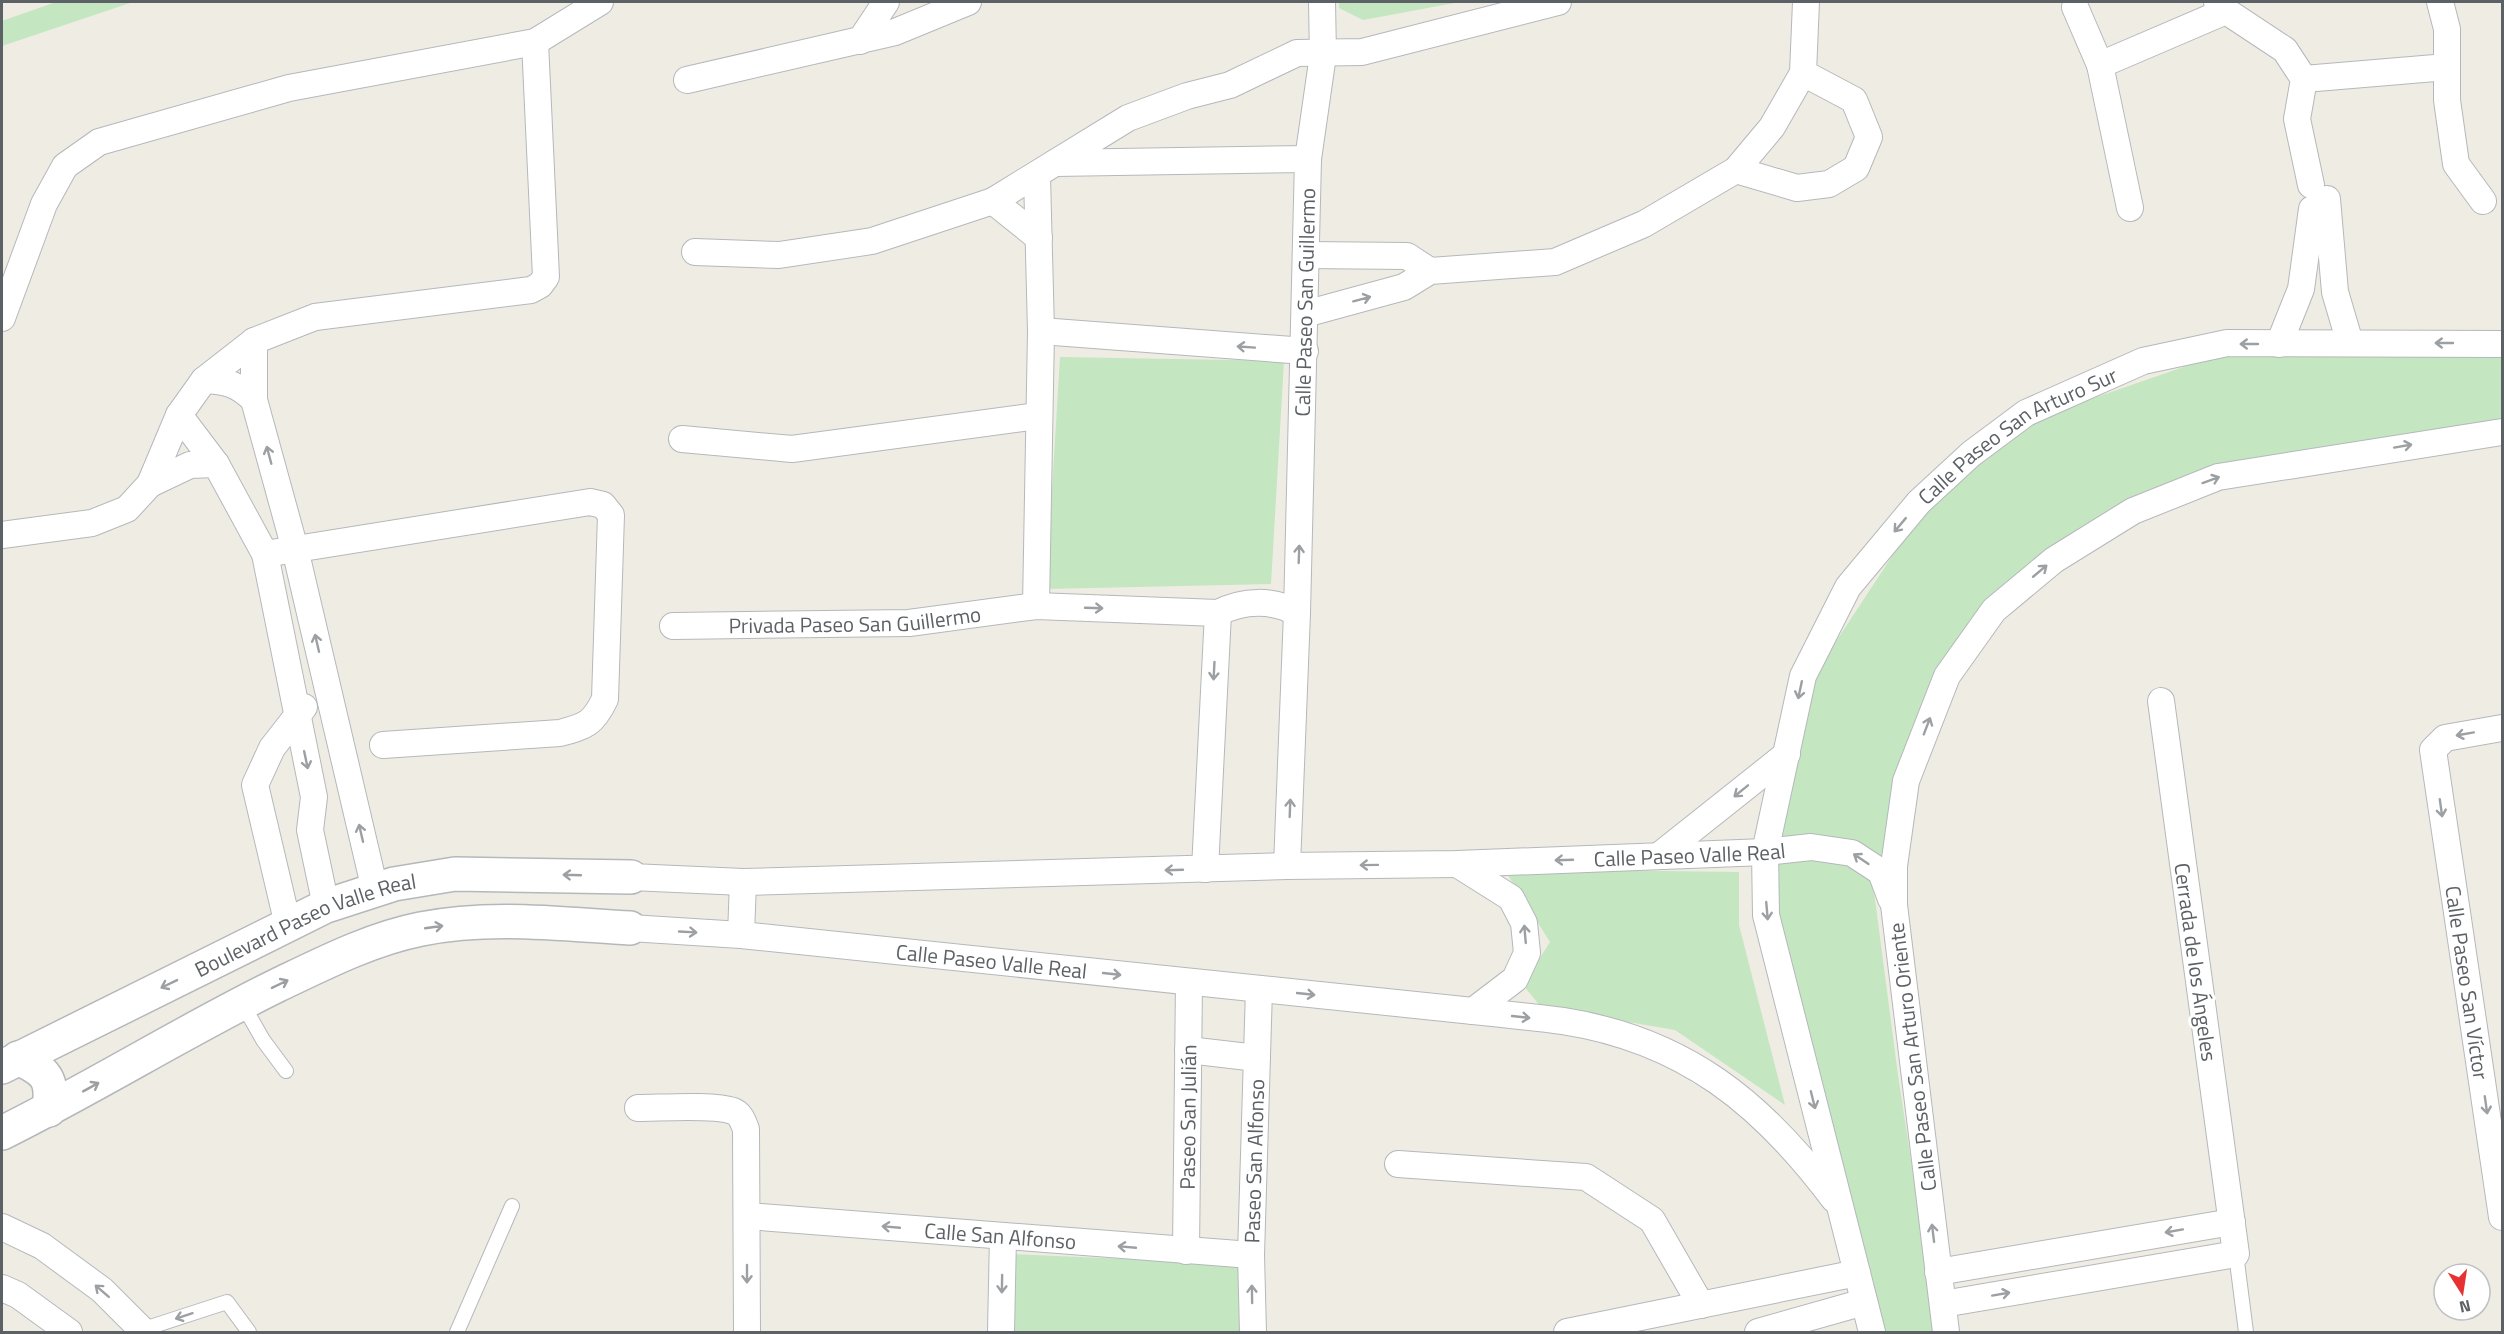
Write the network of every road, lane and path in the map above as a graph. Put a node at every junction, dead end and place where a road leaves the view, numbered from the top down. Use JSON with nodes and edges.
{"nodes":[{"id":1,"x":600,"y":2,"type":"edge"},
{"id":2,"x":886,"y":2,"type":"edge"},
{"id":3,"x":968,"y":2,"type":"edge"},
{"id":4,"x":1322,"y":2,"type":"edge"},
{"id":5,"x":1558,"y":2,"type":"edge"},
{"id":6,"x":1806,"y":2,"type":"edge"},
{"id":7,"x":2440,"y":2,"type":"edge"},
{"id":8,"x":2222,"y":6,"type":"edge"},
{"id":9,"x":2074,"y":7,"type":"dead end"},
{"id":10,"x":860,"y":41,"type":"junction"},
{"id":11,"x":535,"y":42,"type":"junction"},
{"id":12,"x":1323,"y":55,"type":"junction"},
{"id":13,"x":2100,"y":65,"type":"junction"},
{"id":14,"x":2447,"y":67,"type":"junction"},
{"id":15,"x":1803,"y":73,"type":"junction"},
{"id":16,"x":2304,"y":78,"type":"junction"},
{"id":17,"x":687,"y":80,"type":"dead end"},
{"id":18,"x":1308,"y":159,"type":"junction"},
{"id":19,"x":1046,"y":169,"type":"junction"},
{"id":20,"x":1736,"y":170,"type":"junction"},
{"id":21,"x":993,"y":201,"type":"junction"},
{"id":22,"x":2484,"y":201,"type":"dead end"},
{"id":23,"x":2130,"y":208,"type":"dead end"},
{"id":24,"x":2318,"y":211,"type":"junction"},
{"id":25,"x":1039,"y":238,"type":"junction"},
{"id":26,"x":695,"y":252,"type":"dead end"},
{"id":27,"x":1306,"y":255,"type":"junction"},
{"id":28,"x":1430,"y":271,"type":"junction"},
{"id":29,"x":2301,"y":289,"type":"junction"},
{"id":30,"x":2335,"y":292,"type":"junction"},
{"id":31,"x":1305,"y":314,"type":"junction"},
{"id":32,"x":2,"y":318,"type":"edge"},
{"id":33,"x":1041,"y":331,"type":"junction"},
{"id":34,"x":254,"y":340,"type":"junction"},
{"id":35,"x":2350,"y":343,"type":"junction"},
{"id":36,"x":2279,"y":344,"type":"junction"},
{"id":37,"x":2502,"y":344,"type":"edge"},
{"id":38,"x":1305,"y":351,"type":"junction"},
{"id":39,"x":204,"y":380,"type":"junction"},
{"id":40,"x":254,"y":400,"type":"junction"},
{"id":41,"x":179,"y":415,"type":"junction"},
{"id":42,"x":1038,"y":416,"type":"junction"},
{"id":43,"x":2502,"y":432,"type":"edge"},
{"id":44,"x":682,"y":439,"type":"dead end"},
{"id":45,"x":216,"y":464,"type":"junction"},
{"id":46,"x":150,"y":484,"type":"junction"},
{"id":47,"x":2,"y":535,"type":"edge"},
{"id":48,"x":295,"y":549,"type":"junction"},
{"id":49,"x":265,"y":554,"type":"junction"},
{"id":50,"x":1036,"y":606,"type":"junction"},
{"id":51,"x":1218,"y":613,"type":"junction"},
{"id":52,"x":1297,"y":613,"type":"junction"},
{"id":53,"x":673,"y":626,"type":"dead end"},
{"id":54,"x":327,"y":685,"type":"junction"},
{"id":55,"x":2161,"y":701,"type":"dead end"},
{"id":56,"x":296,"y":714,"type":"junction"},
{"id":57,"x":2502,"y":728,"type":"edge"},
{"id":58,"x":383,"y":745,"type":"dead end"},
{"id":59,"x":1787,"y":754,"type":"junction"},
{"id":60,"x":1765,"y":852,"type":"junction"},
{"id":61,"x":1660,"y":855,"type":"junction"},
{"id":62,"x":1457,"y":864,"type":"junction"},
{"id":63,"x":1287,"y":866,"type":"junction"},
{"id":64,"x":1205,"y":869,"type":"junction"},
{"id":65,"x":511,"y":873,"type":"junction"},
{"id":66,"x":618,"y":877,"type":"junction"},
{"id":67,"x":743,"y":882,"type":"junction"},
{"id":68,"x":375,"y":890,"type":"junction"},
{"id":69,"x":1894,"y":905,"type":"junction"},
{"id":70,"x":326,"y":906,"type":"junction"},
{"id":71,"x":510,"y":921,"type":"junction"},
{"id":72,"x":288,"y":925,"type":"junction"},
{"id":73,"x":617,"y":928,"type":"junction"},
{"id":74,"x":741,"y":935,"type":"junction"},
{"id":75,"x":1189,"y":982,"type":"junction"},
{"id":76,"x":1259,"y":989,"type":"junction"},
{"id":77,"x":242,"y":1003,"type":"junction"},
{"id":78,"x":1473,"y":1011,"type":"junction"},
{"id":79,"x":1188,"y":1050,"type":"junction"},
{"id":80,"x":1257,"y":1058,"type":"junction"},
{"id":81,"x":10,"y":1063,"type":"edge"},
{"id":82,"x":286,"y":1071,"type":"dead end"},
{"id":83,"x":638,"y":1108,"type":"dead end"},
{"id":84,"x":49,"y":1110,"type":"junction"},
{"id":85,"x":2,"y":1134,"type":"edge"},
{"id":86,"x":1398,"y":1164,"type":"dead end"},
{"id":87,"x":512,"y":1206,"type":"dead end"},
{"id":88,"x":1841,"y":1209,"type":"junction"},
{"id":89,"x":747,"y":1216,"type":"junction"},
{"id":90,"x":2502,"y":1216,"type":"edge"},
{"id":91,"x":2232,"y":1222,"type":"junction"},
{"id":92,"x":2,"y":1227,"type":"edge"},
{"id":93,"x":1003,"y":1236,"type":"junction"},
{"id":94,"x":2077,"y":1248,"type":"junction"},
{"id":95,"x":1186,"y":1251,"type":"junction"},
{"id":96,"x":2236,"y":1254,"type":"junction"},
{"id":97,"x":1251,"y":1255,"type":"junction"},
{"id":98,"x":1938,"y":1272,"type":"junction"},
{"id":99,"x":1857,"y":1273,"type":"junction"},
{"id":100,"x":2082,"y":1280,"type":"junction"},
{"id":101,"x":2,"y":1288,"type":"edge"},
{"id":102,"x":1864,"y":1302,"type":"junction"},
{"id":103,"x":1943,"y":1304,"type":"junction"},
{"id":104,"x":1701,"y":1305,"type":"junction"},
{"id":105,"x":143,"y":1331,"type":"edge"},
{"id":106,"x":69,"y":1332,"type":"edge"},
{"id":107,"x":249,"y":1332,"type":"edge"},
{"id":108,"x":457,"y":1332,"type":"edge"},
{"id":109,"x":747,"y":1332,"type":"edge"},
{"id":110,"x":1001,"y":1332,"type":"edge"},
{"id":111,"x":1253,"y":1332,"type":"edge"},
{"id":112,"x":1567,"y":1332,"type":"edge"},
{"id":113,"x":1758,"y":1332,"type":"edge"},
{"id":114,"x":1872,"y":1332,"type":"edge"},
{"id":115,"x":1946,"y":1332,"type":"edge"},
{"id":116,"x":2246,"y":1332,"type":"edge"}],
"edges":[{"from":1,"to":11,"type":"street"},
{"from":2,"to":10,"type":"street"},
{"from":3,"to":10,"type":"street"},
{"from":4,"to":12,"type":"street","name":"Calle Paseo San Guillermo"},
{"from":5,"to":12,"type":"street"},
{"from":6,"to":15,"type":"street"},
{"from":7,"to":14,"type":"street"},
{"from":8,"to":13,"type":"street"},
{"from":8,"to":16,"type":"street"},
{"from":9,"to":13,"type":"street"},
{"from":10,"to":17,"type":"street"},
{"from":11,"to":32,"type":"street"},
{"from":11,"to":34,"type":"street"},
{"from":12,"to":18,"type":"street","name":"Calle Paseo San Guillermo"},
{"from":12,"to":19,"type":"street"},
{"from":13,"to":23,"type":"street"},
{"from":14,"to":16,"type":"street"},
{"from":14,"to":22,"type":"street"},
{"from":15,"to":20,"type":"street"},
{"from":15,"to":20,"type":"street"},
{"from":16,"to":24,"type":"street"},
{"from":18,"to":19,"type":"street"},
{"from":18,"to":27,"type":"street","name":"Calle Paseo San Guillermo"},
{"from":19,"to":21,"type":"street"},
{"from":19,"to":25,"type":"street"},
{"from":20,"to":28,"type":"street"},
{"from":21,"to":25,"type":"street"},
{"from":21,"to":26,"type":"street"},
{"from":24,"to":29,"type":"street"},
{"from":24,"to":30,"type":"street"},
{"from":25,"to":33,"type":"street"},
{"from":27,"to":28,"type":"street"},
{"from":27,"to":31,"type":"street","name":"Calle Paseo San Guillermo"},
{"from":31,"to":28,"type":"street","one_way":true},
{"from":29,"to":30,"type":"street"},
{"from":29,"to":36,"type":"street"},
{"from":30,"to":35,"type":"street"},
{"from":31,"to":38,"type":"street","name":"Calle Paseo San Guillermo"},
{"from":38,"to":33,"type":"street","one_way":true},
{"from":33,"to":42,"type":"street"},
{"from":34,"to":39,"type":"street"},
{"from":34,"to":40,"type":"street"},
{"from":35,"to":36,"type":"street","name":"Calle Paseo San Arturo Sur"},
{"from":37,"to":35,"type":"street","name":"Calle Paseo San Arturo Sur","one_way":true},
{"from":36,"to":59,"type":"street","name":"Calle Paseo San Arturo Sur","one_way":true},
{"from":52,"to":38,"type":"street","name":"Calle Paseo San Guillermo","one_way":true},
{"from":39,"to":40,"type":"street"},
{"from":39,"to":41,"type":"street"},
{"from":48,"to":40,"type":"street","one_way":true},
{"from":41,"to":45,"type":"street"},
{"from":41,"to":46,"type":"street"},
{"from":42,"to":44,"type":"street"},
{"from":42,"to":50,"type":"street"},
{"from":69,"to":43,"type":"street","name":"Calle Paseo San Arturo Oriente","one_way":true},
{"from":45,"to":46,"type":"street"},
{"from":45,"to":49,"type":"street"},
{"from":46,"to":47,"type":"street"},
{"from":48,"to":49,"type":"street"},
{"from":54,"to":48,"type":"street","one_way":true},
{"from":48,"to":58,"type":"street"},
{"from":49,"to":56,"type":"street"},
{"from":50,"to":51,"type":"street","one_way":true},
{"from":50,"to":53,"type":"street","name":"Privada Paseo San Guillermo"},
{"from":51,"to":52,"type":"street"},
{"from":51,"to":64,"type":"street","one_way":true},
{"from":63,"to":52,"type":"street","name":"Calle Paseo San Guillermo","one_way":true},
{"from":54,"to":56,"type":"street"},
{"from":68,"to":54,"type":"street","one_way":true},
{"from":55,"to":91,"type":"street","name":"Cerrada de los Ángeles"},
{"from":56,"to":70,"type":"street","one_way":true},
{"from":56,"to":72,"type":"street"},
{"from":57,"to":90,"type":"street","name":"Calle Paseo San Víctor","one_way":true},
{"from":59,"to":60,"type":"street","name":"Calle Paseo San Arturo Sur"},
{"from":59,"to":61,"type":"street","one_way":true},
{"from":60,"to":61,"type":"street","name":"Calle Paseo Valle Real"},
{"from":69,"to":60,"type":"street","name":"Calle Paseo Valle Real","one_way":true},
{"from":60,"to":88,"type":"street","one_way":true},
{"from":61,"to":62,"type":"street","name":"Calle Paseo Valle Real","one_way":true},
{"from":62,"to":63,"type":"street","name":"Calle Paseo Valle Real","one_way":true},
{"from":78,"to":62,"type":"street","one_way":true},
{"from":63,"to":64,"type":"street","name":"Calle Paseo Valle Real"},
{"from":64,"to":67,"type":"street","name":"Calle Paseo Valle Real","one_way":true},
{"from":66,"to":65,"type":"street","name":"Boulevard Paseo Valle Real","one_way":true},
{"from":65,"to":68,"type":"street","name":"Boulevard Paseo Valle Real"},
{"from":65,"to":71,"type":"street"},
{"from":66,"to":67,"type":"street","name":"Calle Paseo Valle Real"},
{"from":66,"to":73,"type":"street"},
{"from":67,"to":74,"type":"street"},
{"from":68,"to":70,"type":"street","name":"Boulevard Paseo Valle Real"},
{"from":98,"to":69,"type":"street","name":"Calle Paseo San Arturo Oriente","one_way":true},
{"from":70,"to":72,"type":"street","name":"Boulevard Paseo Valle Real"},
{"from":71,"to":73,"type":"street","name":"Calle Paseo Valle Real"},
{"from":77,"to":71,"type":"street","name":"Boulevard Paseo Valle Real","one_way":true},
{"from":72,"to":81,"type":"street","name":"Boulevard Paseo Valle Real","one_way":true},
{"from":73,"to":74,"type":"street","name":"Calle Paseo Valle Real","one_way":true},
{"from":74,"to":75,"type":"street","name":"Calle Paseo Valle Real","one_way":true},
{"from":75,"to":76,"type":"street","name":"Calle Paseo Valle Real"},
{"from":75,"to":79,"type":"street","name":"Paseo San Julián"},
{"from":76,"to":78,"type":"street","name":"Calle Paseo Valle Real","one_way":true},
{"from":76,"to":80,"type":"street","name":"Paseo San Alfonso"},
{"from":77,"to":82,"type":"lane"},
{"from":84,"to":77,"type":"street","name":"Boulevard Paseo Valle Real","one_way":true},
{"from":78,"to":88,"type":"street","name":"Calle Paseo Valle Real","one_way":true},
{"from":79,"to":80,"type":"street"},
{"from":79,"to":95,"type":"street","name":"Paseo San Julián"},
{"from":80,"to":97,"type":"street","name":"Paseo San Alfonso"},
{"from":81,"to":84,"type":"street"},
{"from":83,"to":89,"type":"street"},
{"from":84,"to":85,"type":"street","name":"Boulevard Paseo Valle Real"},
{"from":86,"to":104,"type":"street"},
{"from":87,"to":108,"type":"lane"},
{"from":88,"to":99,"type":"street"},
{"from":93,"to":89,"type":"street","name":"Calle San Alfonso","one_way":true},
{"from":89,"to":109,"type":"street","one_way":true},
{"from":91,"to":94,"type":"street","one_way":true},
{"from":91,"to":96,"type":"street","name":"Cerrada de los Ángeles"},
{"from":105,"to":92,"type":"street","one_way":true},
{"from":95,"to":93,"type":"street","name":"Calle San Alfonso","one_way":true},
{"from":93,"to":110,"type":"street","one_way":true},
{"from":94,"to":98,"type":"street"},
{"from":94,"to":100,"type":"street"},
{"from":95,"to":97,"type":"street","name":"Calle San Alfonso"},
{"from":96,"to":100,"type":"street"},
{"from":96,"to":116,"type":"lane"},
{"from":111,"to":97,"type":"street","name":"Paseo San Alfonso","one_way":true},
{"from":98,"to":103,"type":"street","name":"Calle Paseo San Arturo Oriente"},
{"from":99,"to":102,"type":"street"},
{"from":99,"to":104,"type":"street"},
{"from":103,"to":100,"type":"street","one_way":true},
{"from":101,"to":106,"type":"street"},
{"from":102,"to":113,"type":"street"},
{"from":102,"to":114,"type":"street"},
{"from":103,"to":115,"type":"street","name":"Calle Paseo San Arturo Oriente"},
{"from":104,"to":112,"type":"street"},
{"from":107,"to":105,"type":"lane","one_way":true}]}
